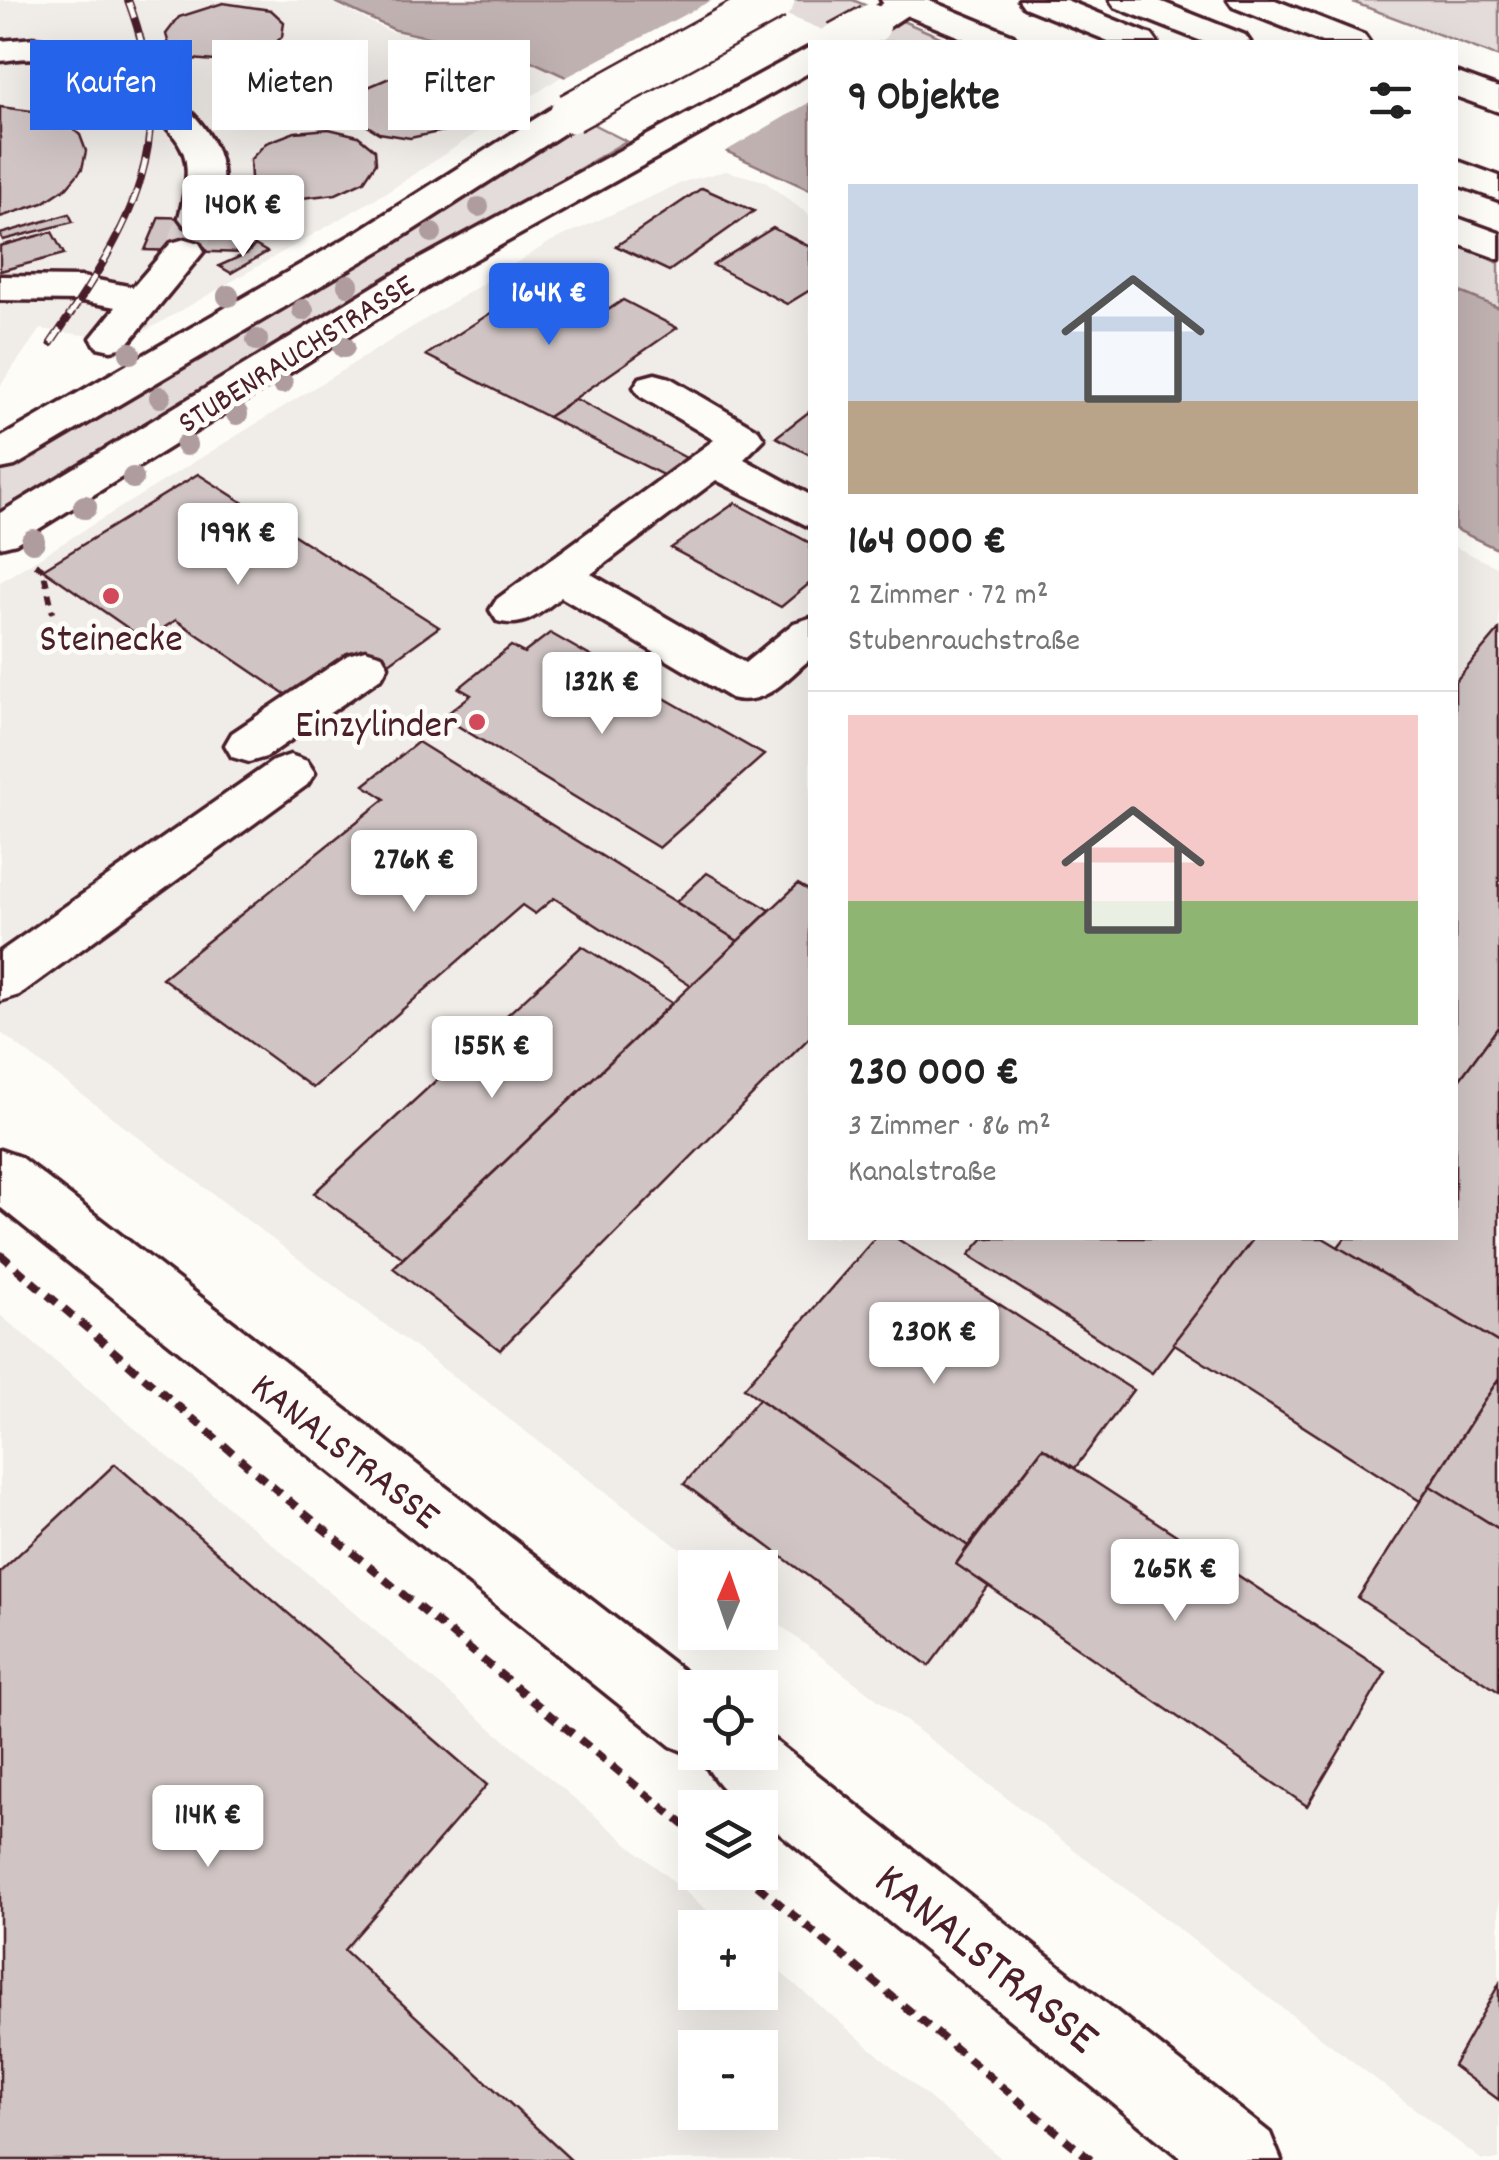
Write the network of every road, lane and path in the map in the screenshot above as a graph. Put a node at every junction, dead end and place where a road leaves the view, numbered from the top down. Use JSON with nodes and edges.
{"nodes":[{"id":1,"x":774,"y":0,"type":"edge"},
{"id":2,"x":1036,"y":0,"type":"edge"},
{"id":3,"x":1127,"y":0,"type":"edge"},
{"id":4,"x":1245,"y":0,"type":"edge"},
{"id":5,"x":906,"y":1,"type":"edge"},
{"id":6,"x":842,"y":40,"type":"edge"},
{"id":7,"x":996,"y":40,"type":"edge"},
{"id":8,"x":1135,"y":40,"type":"edge"},
{"id":9,"x":1229,"y":40,"type":"edge"},
{"id":10,"x":1347,"y":40,"type":"edge"},
{"id":11,"x":0,"y":51,"type":"edge"},
{"id":12,"x":808,"y":59,"type":"edge"},
{"id":13,"x":1458,"y":84,"type":"edge"},
{"id":14,"x":1499,"y":100,"type":"edge"},
{"id":15,"x":1458,"y":172,"type":"edge"},
{"id":16,"x":1499,"y":189,"type":"edge"},
{"id":17,"x":1458,"y":230,"type":"edge"},
{"id":18,"x":1499,"y":247,"type":"edge"},
{"id":19,"x":0,"y":288,"type":"edge"},
{"id":20,"x":141,"y":300,"type":"junction"},
{"id":21,"x":111,"y":338,"type":"dead end"},
{"id":22,"x":654,"y":386,"type":"dead end"},
{"id":23,"x":0,"y":456,"type":"edge"},
{"id":24,"x":714,"y":461,"type":"junction"},
{"id":25,"x":808,"y":512,"type":"edge"},
{"id":26,"x":11,"y":544,"type":"edge"},
{"id":27,"x":560,"y":576,"type":"junction"},
{"id":28,"x":513,"y":610,"type":"dead end"},
{"id":29,"x":52,"y":613,"type":"dead end"},
{"id":30,"x":808,"y":636,"type":"edge"},
{"id":31,"x":365,"y":666,"type":"dead end"},
{"id":32,"x":248,"y":745,"type":"dead end"},
{"id":33,"x":290,"y":773,"type":"dead end"},
{"id":34,"x":0,"y":980,"type":"edge"},
{"id":35,"x":0,"y":1174,"type":"edge"},
{"id":36,"x":0,"y":1254,"type":"edge"},
{"id":37,"x":678,"y":1709,"type":"edge"},
{"id":38,"x":756,"y":1770,"type":"edge"},
{"id":39,"x":678,"y":1820,"type":"edge"},
{"id":40,"x":763,"y":1890,"type":"edge"},
{"id":41,"x":1091,"y":2160,"type":"edge"},
{"id":42,"x":1243,"y":2160,"type":"edge"}],
"edges":[{"from":1,"to":23,"type":"main road","name":"STUBENRAUCHSTRASSE","bridge":true},
{"from":2,"to":8,"type":"main road"},
{"from":3,"to":9,"type":"main road"},
{"from":4,"to":10,"type":"main road"},
{"from":5,"to":6,"type":"main road","bridge":true},
{"from":5,"to":7,"type":"main road"},
{"from":11,"to":20,"type":"main road"},
{"from":12,"to":26,"type":"main road","name":"STUBENRAUCHSTRASSE"},
{"from":13,"to":14,"type":"main road"},
{"from":15,"to":16,"type":"main road"},
{"from":17,"to":18,"type":"main road"},
{"from":19,"to":20,"type":"main road"},
{"from":20,"to":21,"type":"main road"},
{"from":22,"to":24,"type":"main road"},
{"from":24,"to":25,"type":"main road"},
{"from":24,"to":27,"type":"main road"},
{"from":26,"to":29,"type":"path"},
{"from":27,"to":28,"type":"main road"},
{"from":27,"to":30,"type":"main road"},
{"from":31,"to":32,"type":"main road"},
{"from":33,"to":34,"type":"main road"},
{"from":35,"to":37,"type":"main road","name":"KANALSTRASSE"},
{"from":36,"to":39,"type":"path"},
{"from":38,"to":42,"type":"main road","name":"KANALSTRASSE"},
{"from":40,"to":41,"type":"path"}]}
